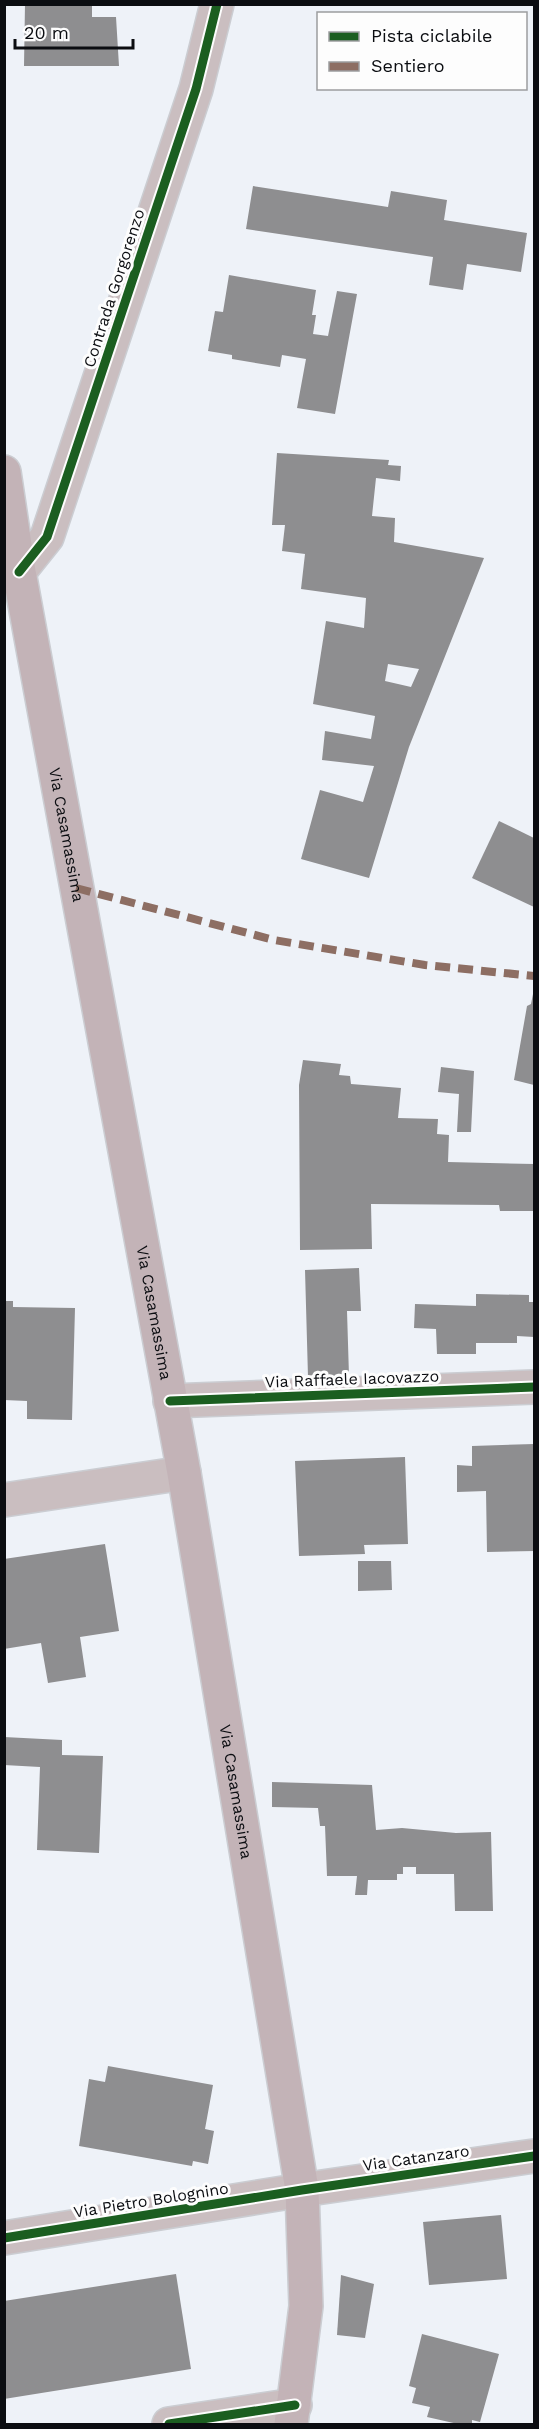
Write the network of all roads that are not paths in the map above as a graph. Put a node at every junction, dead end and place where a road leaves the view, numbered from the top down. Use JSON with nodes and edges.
{"nodes":[{"id":1,"x":218,"y":4,"type":"edge"},
{"id":2,"x":4,"y":472,"type":"edge"},
{"id":3,"x":19,"y":572,"type":"junction"},
{"id":4,"x":534,"y":1387,"type":"edge"},
{"id":5,"x":170,"y":1401,"type":"junction"},
{"id":6,"x":184,"y":1473,"type":"junction"},
{"id":7,"x":4,"y":1500,"type":"edge"},
{"id":8,"x":534,"y":2156,"type":"edge"},
{"id":9,"x":302,"y":2190,"type":"junction"},
{"id":10,"x":4,"y":2238,"type":"edge"},
{"id":11,"x":293,"y":2415,"type":"edge"},
{"id":12,"x":169,"y":2424,"type":"edge"}],
"edges":[{"from":1,"to":3,"type":"street","name":"Contrada Gorgorenzo"},
{"from":2,"to":3,"type":"main road","name":"Via Casamassima"},
{"from":3,"to":5,"type":"main road","name":"Via Casamassima"},
{"from":4,"to":5,"type":"street","name":"Via Raffaele Iacovazzo"},
{"from":5,"to":6,"type":"main road","name":"Via Casamassima"},
{"from":6,"to":7,"type":"street"},
{"from":6,"to":9,"type":"main road","name":"Via Casamassima"},
{"from":8,"to":9,"type":"street","name":"Via Catanzaro"},
{"from":9,"to":10,"type":"street","name":"Via Pietro Bolognino"},
{"from":9,"to":11,"type":"main road","name":"Via Casamassima"},
{"from":11,"to":12,"type":"street"}]}
